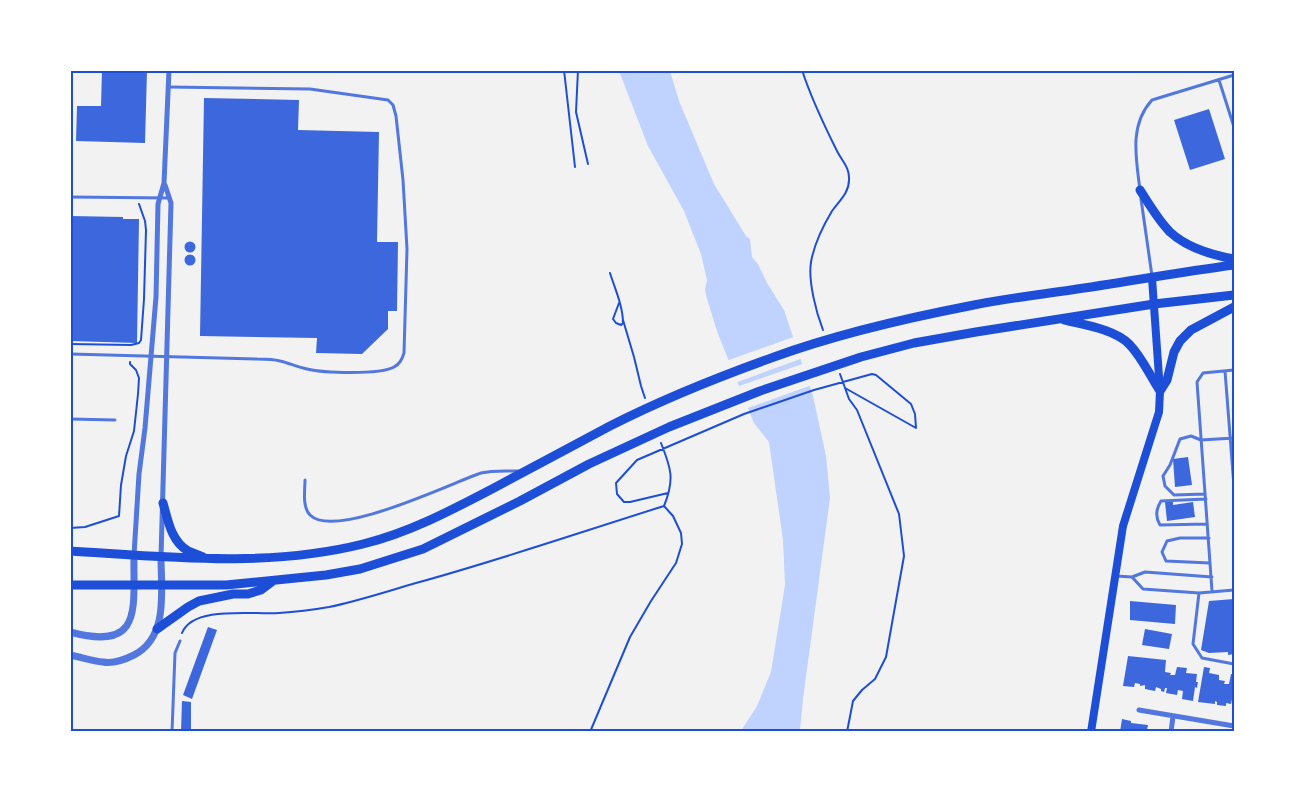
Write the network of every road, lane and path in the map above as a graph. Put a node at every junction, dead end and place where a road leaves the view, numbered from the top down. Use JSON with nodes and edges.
{"nodes":[{"id":1,"x":169,"y":70,"type":"edge"},
{"id":2,"x":564,"y":70,"type":"edge"},
{"id":3,"x":578,"y":70,"type":"edge"},
{"id":4,"x":802,"y":70,"type":"edge"},
{"id":5,"x":1234,"y":75,"type":"edge"},
{"id":6,"x":1219,"y":80,"type":"junction"},
{"id":7,"x":169,"y":87,"type":"junction"},
{"id":8,"x":1234,"y":127,"type":"edge"},
{"id":9,"x":588,"y":164,"type":"dead end"},
{"id":10,"x":575,"y":167,"type":"dead end"},
{"id":11,"x":165,"y":183,"type":"junction"},
{"id":12,"x":1140,"y":190,"type":"junction"},
{"id":13,"x":70,"y":197,"type":"edge"},
{"id":14,"x":137,"y":198,"type":"junction"},
{"id":15,"x":160,"y":198,"type":"junction"},
{"id":16,"x":169,"y":198,"type":"junction"},
{"id":17,"x":1234,"y":259,"type":"edge"},
{"id":18,"x":1234,"y":265,"type":"edge"},
{"id":19,"x":610,"y":273,"type":"dead end"},
{"id":20,"x":1152,"y":278,"type":"junction"},
{"id":21,"x":1234,"y":296,"type":"edge"},
{"id":22,"x":619,"y":303,"type":"junction"},
{"id":23,"x":1154,"y":304,"type":"junction"},
{"id":24,"x":1234,"y":307,"type":"edge"},
{"id":25,"x":1059,"y":319,"type":"junction"},
{"id":26,"x":820,"y":321,"type":"dead end"},
{"id":27,"x":70,"y":344,"type":"edge"},
{"id":28,"x":70,"y":354,"type":"edge"},
{"id":29,"x":130,"y":355,"type":"junction"},
{"id":30,"x":150,"y":356,"type":"junction"},
{"id":31,"x":166,"y":356,"type":"junction"},
{"id":32,"x":1234,"y":370,"type":"edge"},
{"id":33,"x":1226,"y":371,"type":"junction"},
{"id":34,"x":1160,"y":391,"type":"junction"},
{"id":35,"x":70,"y":419,"type":"edge"},
{"id":36,"x":116,"y":420,"type":"dead end"},
{"id":37,"x":1232,"y":438,"type":"edge"},
{"id":38,"x":1201,"y":440,"type":"junction"},
{"id":39,"x":529,"y":470,"type":"junction"},
{"id":40,"x":1234,"y":473,"type":"edge"},
{"id":41,"x":305,"y":480,"type":"dead end"},
{"id":42,"x":1234,"y":487,"type":"edge"},
{"id":43,"x":669,"y":493,"type":"dead end"},
{"id":44,"x":1205,"y":496,"type":"junction"},
{"id":45,"x":163,"y":503,"type":"junction"},
{"id":46,"x":664,"y":506,"type":"dead end"},
{"id":47,"x":1207,"y":524,"type":"junction"},
{"id":48,"x":70,"y":528,"type":"edge"},
{"id":49,"x":1209,"y":538,"type":"junction"},
{"id":50,"x":70,"y":551,"type":"edge"},
{"id":51,"x":134,"y":555,"type":"junction"},
{"id":52,"x":161,"y":557,"type":"junction"},
{"id":53,"x":208,"y":559,"type":"junction"},
{"id":54,"x":1210,"y":563,"type":"junction"},
{"id":55,"x":1115,"y":576,"type":"junction"},
{"id":56,"x":1132,"y":577,"type":"junction"},
{"id":57,"x":1212,"y":577,"type":"junction"},
{"id":58,"x":273,"y":581,"type":"junction"},
{"id":59,"x":70,"y":585,"type":"edge"},
{"id":60,"x":133,"y":585,"type":"junction"},
{"id":61,"x":161,"y":586,"type":"junction"},
{"id":62,"x":1234,"y":590,"type":"edge"},
{"id":63,"x":1212,"y":591,"type":"junction"},
{"id":64,"x":1199,"y":593,"type":"junction"},
{"id":65,"x":157,"y":629,"type":"junction"},
{"id":66,"x":70,"y":632,"type":"edge"},
{"id":67,"x":180,"y":641,"type":"dead end"},
{"id":68,"x":70,"y":655,"type":"edge"},
{"id":69,"x":1234,"y":664,"type":"edge"},
{"id":70,"x":1139,"y":710,"type":"dead end"},
{"id":71,"x":1173,"y":716,"type":"junction"},
{"id":72,"x":1234,"y":726,"type":"edge"},
{"id":73,"x":172,"y":732,"type":"edge"},
{"id":74,"x":590,"y":732,"type":"edge"},
{"id":75,"x":847,"y":732,"type":"edge"},
{"id":76,"x":1091,"y":732,"type":"edge"},
{"id":77,"x":1171,"y":732,"type":"edge"}],
"edges":[{"from":1,"to":7,"type":"street"},
{"from":2,"to":10,"type":"path"},
{"from":3,"to":9,"type":"path"},
{"from":4,"to":26,"type":"path"},
{"from":5,"to":6,"type":"lane"},
{"from":6,"to":8,"type":"lane"},
{"from":6,"to":12,"type":"lane"},
{"from":7,"to":11,"type":"street"},
{"from":7,"to":31,"type":"lane"},
{"from":11,"to":15,"type":"street"},
{"from":11,"to":16,"type":"street"},
{"from":12,"to":17,"type":"highway"},
{"from":12,"to":20,"type":"lane"},
{"from":13,"to":14,"type":"lane"},
{"from":14,"to":15,"type":"lane"},
{"from":14,"to":27,"type":"path"},
{"from":15,"to":16,"type":"lane"},
{"from":15,"to":30,"type":"street"},
{"from":16,"to":31,"type":"street"},
{"from":18,"to":20,"type":"highway"},
{"from":19,"to":22,"type":"path"},
{"from":20,"to":23,"type":"main road"},
{"from":20,"to":39,"type":"highway"},
{"from":21,"to":23,"type":"highway"},
{"from":22,"to":22,"type":"path"},
{"from":23,"to":25,"type":"highway"},
{"from":23,"to":34,"type":"main road"},
{"from":24,"to":34,"type":"highway"},
{"from":25,"to":34,"type":"highway"},
{"from":25,"to":58,"type":"highway"},
{"from":28,"to":29,"type":"lane"},
{"from":29,"to":30,"type":"lane"},
{"from":29,"to":48,"type":"path"},
{"from":30,"to":31,"type":"lane"},
{"from":30,"to":51,"type":"street"},
{"from":31,"to":45,"type":"street"},
{"from":32,"to":33,"type":"lane"},
{"from":33,"to":37,"type":"lane"},
{"from":33,"to":38,"type":"lane"},
{"from":34,"to":55,"type":"main road"},
{"from":35,"to":36,"type":"lane"},
{"from":37,"to":38,"type":"lane"},
{"from":37,"to":40,"type":"lane"},
{"from":38,"to":44,"type":"lane"},
{"from":38,"to":44,"type":"lane"},
{"from":39,"to":41,"type":"lane"},
{"from":39,"to":53,"type":"highway"},
{"from":40,"to":42,"type":"lane"},
{"from":43,"to":75,"type":"path"},
{"from":44,"to":47,"type":"lane"},
{"from":44,"to":47,"type":"lane"},
{"from":45,"to":52,"type":"street"},
{"from":45,"to":53,"type":"highway"},
{"from":46,"to":74,"type":"path"},
{"from":47,"to":49,"type":"lane"},
{"from":49,"to":54,"type":"lane"},
{"from":49,"to":54,"type":"lane"},
{"from":50,"to":51,"type":"highway"},
{"from":51,"to":52,"type":"highway"},
{"from":51,"to":60,"type":"street"},
{"from":52,"to":53,"type":"highway"},
{"from":52,"to":61,"type":"street"},
{"from":54,"to":57,"type":"lane"},
{"from":55,"to":56,"type":"lane"},
{"from":55,"to":76,"type":"main road"},
{"from":56,"to":57,"type":"lane"},
{"from":56,"to":64,"type":"lane"},
{"from":57,"to":63,"type":"lane"},
{"from":58,"to":61,"type":"highway"},
{"from":58,"to":65,"type":"highway"},
{"from":59,"to":60,"type":"highway"},
{"from":60,"to":61,"type":"highway"},
{"from":60,"to":66,"type":"street"},
{"from":61,"to":65,"type":"street"},
{"from":62,"to":63,"type":"lane"},
{"from":63,"to":64,"type":"lane"},
{"from":64,"to":69,"type":"lane"},
{"from":65,"to":68,"type":"street"},
{"from":67,"to":73,"type":"lane"},
{"from":70,"to":71,"type":"street"},
{"from":71,"to":72,"type":"street"},
{"from":71,"to":77,"type":"street"}]}
